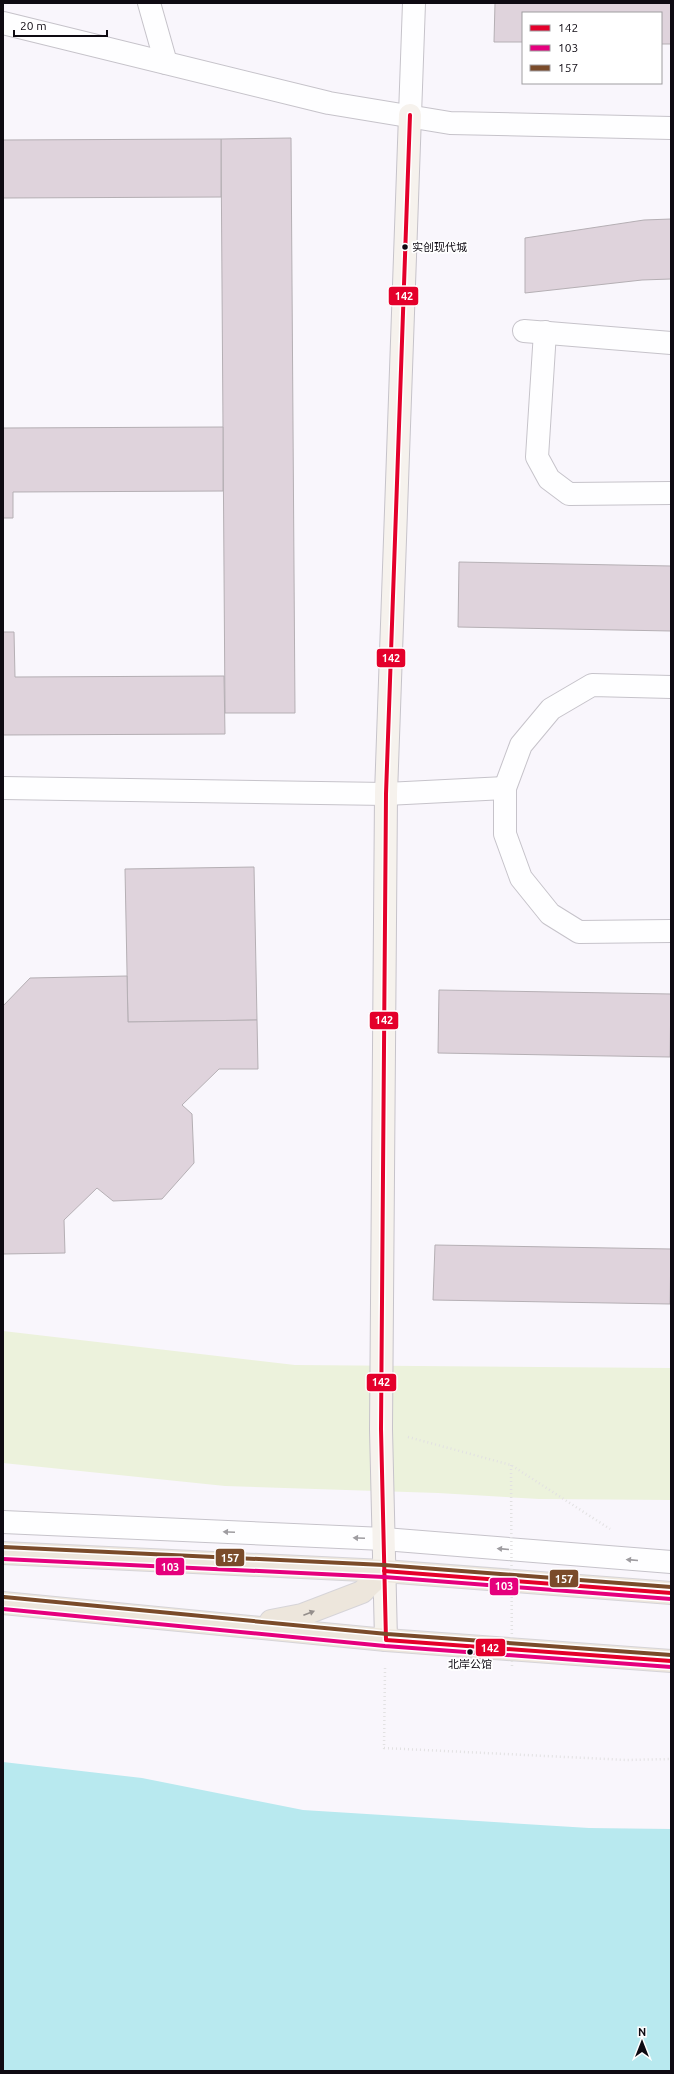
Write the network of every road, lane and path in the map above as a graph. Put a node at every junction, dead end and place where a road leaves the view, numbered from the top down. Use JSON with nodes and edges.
{"nodes":[{"id":1,"x":149,"y":3,"type":"edge"},
{"id":2,"x":414,"y":3,"type":"edge"},
{"id":3,"x":3,"y":23,"type":"edge"},
{"id":4,"x":166,"y":63,"type":"junction"},
{"id":5,"x":410,"y":115,"type":"junction"},
{"id":6,"x":671,"y":128,"type":"edge"},
{"id":7,"x":524,"y":331,"type":"dead end"},
{"id":8,"x":545,"y":332,"type":"junction"},
{"id":9,"x":671,"y":343,"type":"edge"},
{"id":10,"x":671,"y":493,"type":"edge"},
{"id":11,"x":671,"y":687,"type":"edge"},
{"id":12,"x":3,"y":788,"type":"edge"},
{"id":13,"x":505,"y":788,"type":"junction"},
{"id":14,"x":386,"y":794,"type":"junction"},
{"id":15,"x":671,"y":931,"type":"edge"},
{"id":16,"x":381,"y":1429,"type":"junction"},
{"id":17,"x":511,"y":1465,"type":"junction"},
{"id":18,"x":3,"y":1522,"type":"edge"},
{"id":19,"x":615,"y":1532,"type":"dead end"},
{"id":20,"x":384,"y":1539,"type":"junction"},
{"id":21,"x":3,"y":1553,"type":"edge"},
{"id":22,"x":671,"y":1562,"type":"edge"},
{"id":23,"x":384,"y":1571,"type":"junction"},
{"id":24,"x":671,"y":1593,"type":"edge"},
{"id":25,"x":3,"y":1603,"type":"edge"},
{"id":26,"x":243,"y":1626,"type":"junction"},
{"id":27,"x":386,"y":1640,"type":"junction"},
{"id":28,"x":671,"y":1661,"type":"edge"},
{"id":29,"x":512,"y":1668,"type":"dead end"},
{"id":30,"x":671,"y":1759,"type":"edge"}],
"edges":[{"from":1,"to":4,"type":"street"},
{"from":2,"to":5,"type":"street"},
{"from":3,"to":4,"type":"street"},
{"from":4,"to":5,"type":"street"},
{"from":5,"to":6,"type":"street"},
{"from":5,"to":14,"type":"street"},
{"from":7,"to":8,"type":"street"},
{"from":8,"to":9,"type":"street"},
{"from":8,"to":10,"type":"street"},
{"from":11,"to":13,"type":"street"},
{"from":12,"to":14,"type":"street"},
{"from":13,"to":14,"type":"street"},
{"from":13,"to":15,"type":"street"},
{"from":14,"to":16,"type":"street"},
{"from":16,"to":17,"type":"path"},
{"from":16,"to":20,"type":"street"},
{"from":17,"to":19,"type":"path"},
{"from":17,"to":29,"type":"path","bridge":true},
{"from":20,"to":18,"type":"street","one_way":true},
{"from":22,"to":20,"type":"street","one_way":true},
{"from":20,"to":23,"type":"street"},
{"from":21,"to":23,"type":"main road"},
{"from":23,"to":24,"type":"main road"},
{"from":26,"to":23,"type":"main road","one_way":true},
{"from":23,"to":27,"type":"street"},
{"from":25,"to":26,"type":"main road"},
{"from":26,"to":27,"type":"main road"},
{"from":27,"to":28,"type":"main road"},
{"from":27,"to":30,"type":"path"}]}
